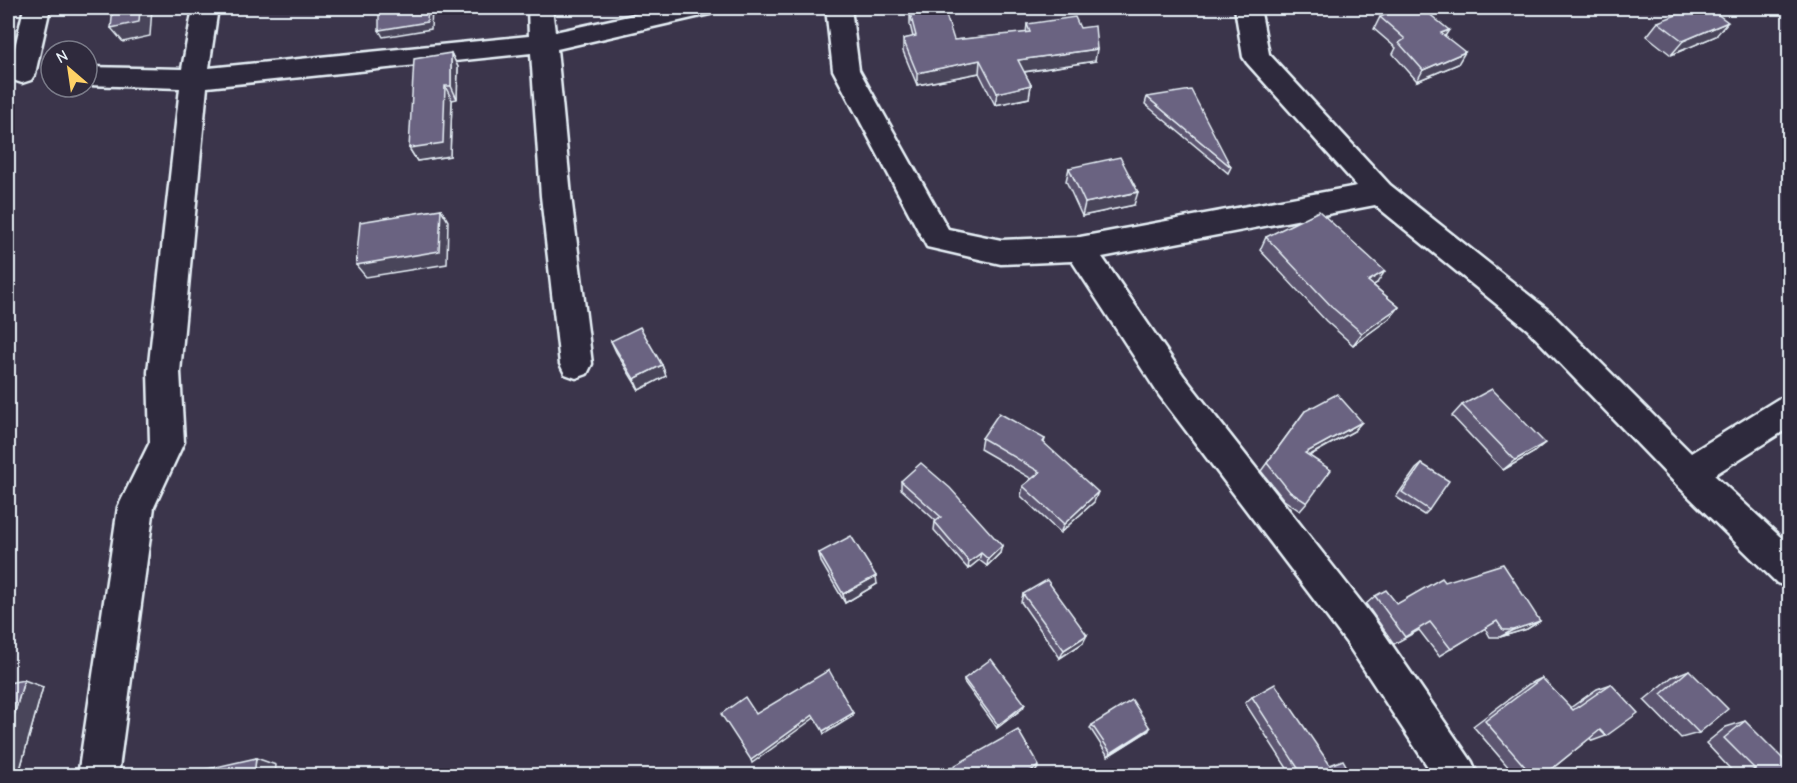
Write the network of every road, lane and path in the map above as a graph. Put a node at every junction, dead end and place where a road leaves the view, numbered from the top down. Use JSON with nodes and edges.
{"nodes":[{"id":1,"x":37,"y":8,"type":"edge"},
{"id":2,"x":205,"y":8,"type":"edge"},
{"id":3,"x":540,"y":8,"type":"edge"},
{"id":4,"x":701,"y":8,"type":"edge"},
{"id":5,"x":838,"y":8,"type":"edge"},
{"id":6,"x":1248,"y":8,"type":"edge"},
{"id":7,"x":544,"y":44,"type":"junction"},
{"id":8,"x":39,"y":76,"type":"edge"},
{"id":9,"x":99,"y":76,"type":"edge"},
{"id":10,"x":15,"y":78,"type":"edge"},
{"id":11,"x":194,"y":79,"type":"junction"},
{"id":12,"x":1380,"y":193,"type":"junction"},
{"id":13,"x":1080,"y":249,"type":"junction"},
{"id":14,"x":576,"y":364,"type":"dead end"},
{"id":15,"x":1790,"y":409,"type":"edge"},
{"id":16,"x":1688,"y":473,"type":"junction"},
{"id":17,"x":1790,"y":571,"type":"edge"},
{"id":18,"x":98,"y":776,"type":"edge"},
{"id":19,"x":1458,"y":776,"type":"edge"}],
"edges":[{"from":1,"to":10,"type":"street"},
{"from":2,"to":11,"type":"street"},
{"from":3,"to":7,"type":"street"},
{"from":4,"to":7,"type":"street"},
{"from":5,"to":13,"type":"street"},
{"from":6,"to":12,"type":"street"},
{"from":7,"to":11,"type":"street"},
{"from":7,"to":14,"type":"street"},
{"from":8,"to":10,"type":"street"},
{"from":9,"to":11,"type":"street"},
{"from":11,"to":18,"type":"street"},
{"from":12,"to":13,"type":"street"},
{"from":12,"to":16,"type":"street"},
{"from":13,"to":19,"type":"street"},
{"from":15,"to":16,"type":"street"},
{"from":16,"to":17,"type":"street"}]}
